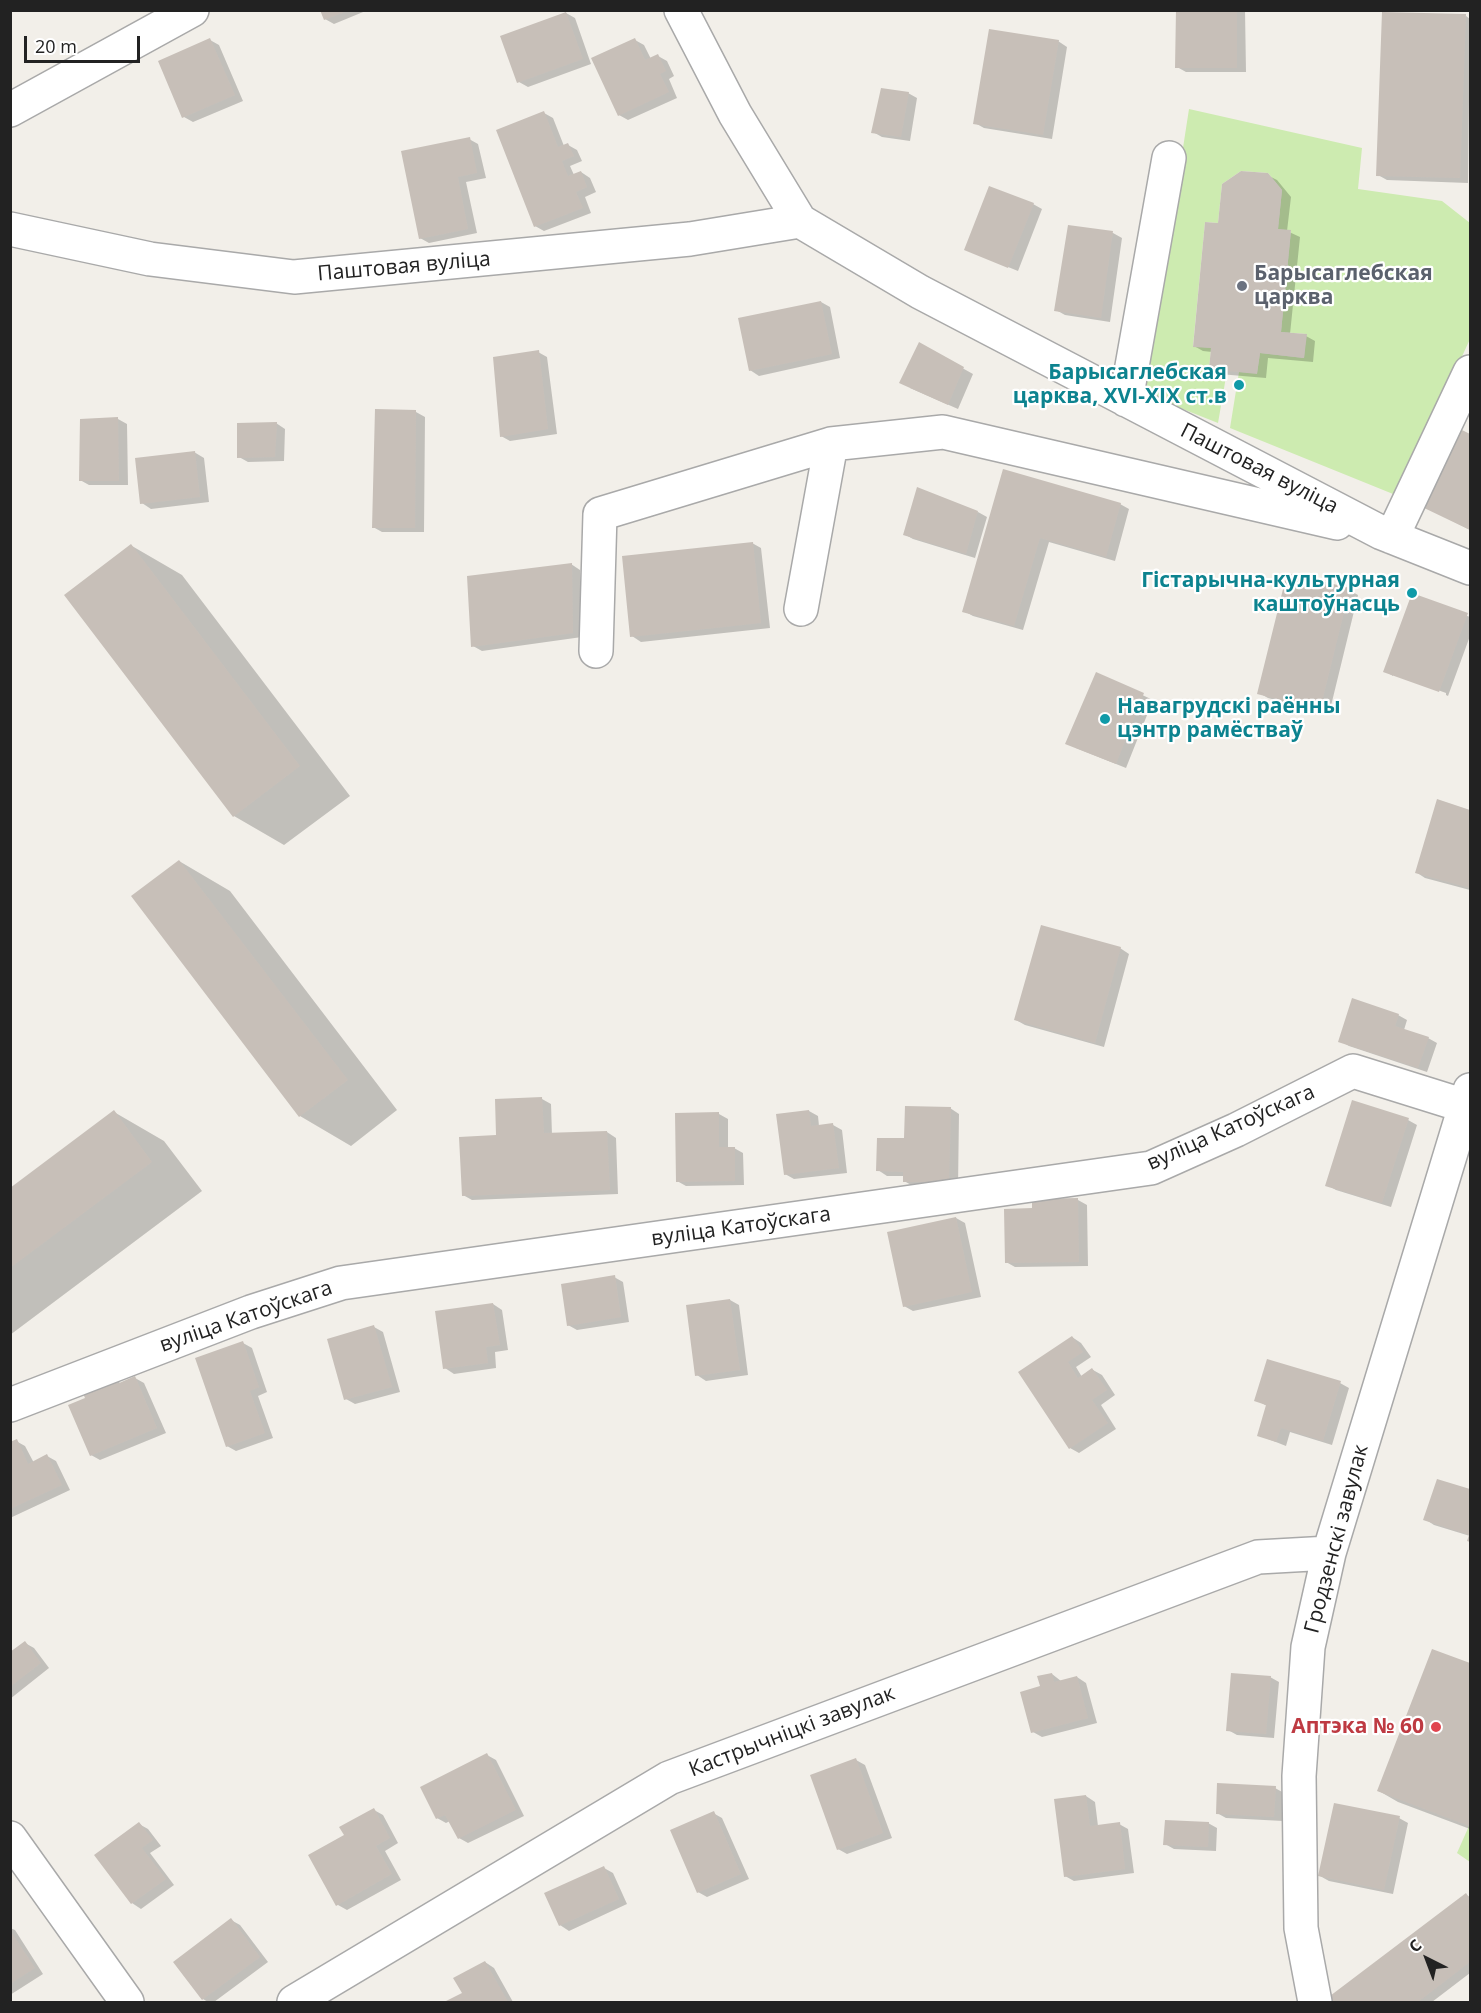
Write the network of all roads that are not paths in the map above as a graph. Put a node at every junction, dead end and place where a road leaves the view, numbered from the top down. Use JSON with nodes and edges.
{"nodes":[{"id":1,"x":192,"y":10,"type":"edge"},
{"id":2,"x":681,"y":10,"type":"edge"},
{"id":3,"x":10,"y":110,"type":"edge"},
{"id":4,"x":1169,"y":158,"type":"dead end"},
{"id":5,"x":800,"y":221,"type":"junction"},
{"id":6,"x":10,"y":229,"type":"edge"},
{"id":7,"x":1470,"y":372,"type":"edge"},
{"id":8,"x":1126,"y":400,"type":"junction"},
{"id":9,"x":831,"y":444,"type":"junction"},
{"id":10,"x":1387,"y":535,"type":"junction"},
{"id":11,"x":1470,"y":568,"type":"edge"},
{"id":12,"x":801,"y":609,"type":"dead end"},
{"id":13,"x":596,"y":651,"type":"dead end"},
{"id":14,"x":1468,"y":1098,"type":"edge"},
{"id":15,"x":10,"y":1405,"type":"edge"},
{"id":16,"x":1329,"y":1553,"type":"junction"},
{"id":17,"x":10,"y":1838,"type":"edge"},
{"id":18,"x":128,"y":2002,"type":"edge"},
{"id":19,"x":294,"y":2002,"type":"edge"},
{"id":20,"x":1315,"y":2002,"type":"edge"}],
"edges":[{"from":1,"to":3,"type":"street"},
{"from":2,"to":5,"type":"street","name":"Паштовая вуліца"},
{"from":4,"to":8,"type":"street"},
{"from":5,"to":6,"type":"street","name":"Паштовая вуліца"},
{"from":5,"to":8,"type":"street","name":"Паштовая вуліца"},
{"from":7,"to":10,"type":"street"},
{"from":8,"to":10,"type":"street","name":"Паштовая вуліца"},
{"from":9,"to":10,"type":"street"},
{"from":9,"to":12,"type":"street"},
{"from":9,"to":13,"type":"street"},
{"from":10,"to":11,"type":"street","name":"Паштовая вуліца"},
{"from":14,"to":15,"type":"street","name":"вуліца Катоўскага"},
{"from":14,"to":16,"type":"street","name":"Гродзенскі завулак"},
{"from":16,"to":19,"type":"street","name":"Кастрычніцкі завулак"},
{"from":16,"to":20,"type":"street","name":"Гродзенскі завулак"},
{"from":17,"to":18,"type":"street"}]}
